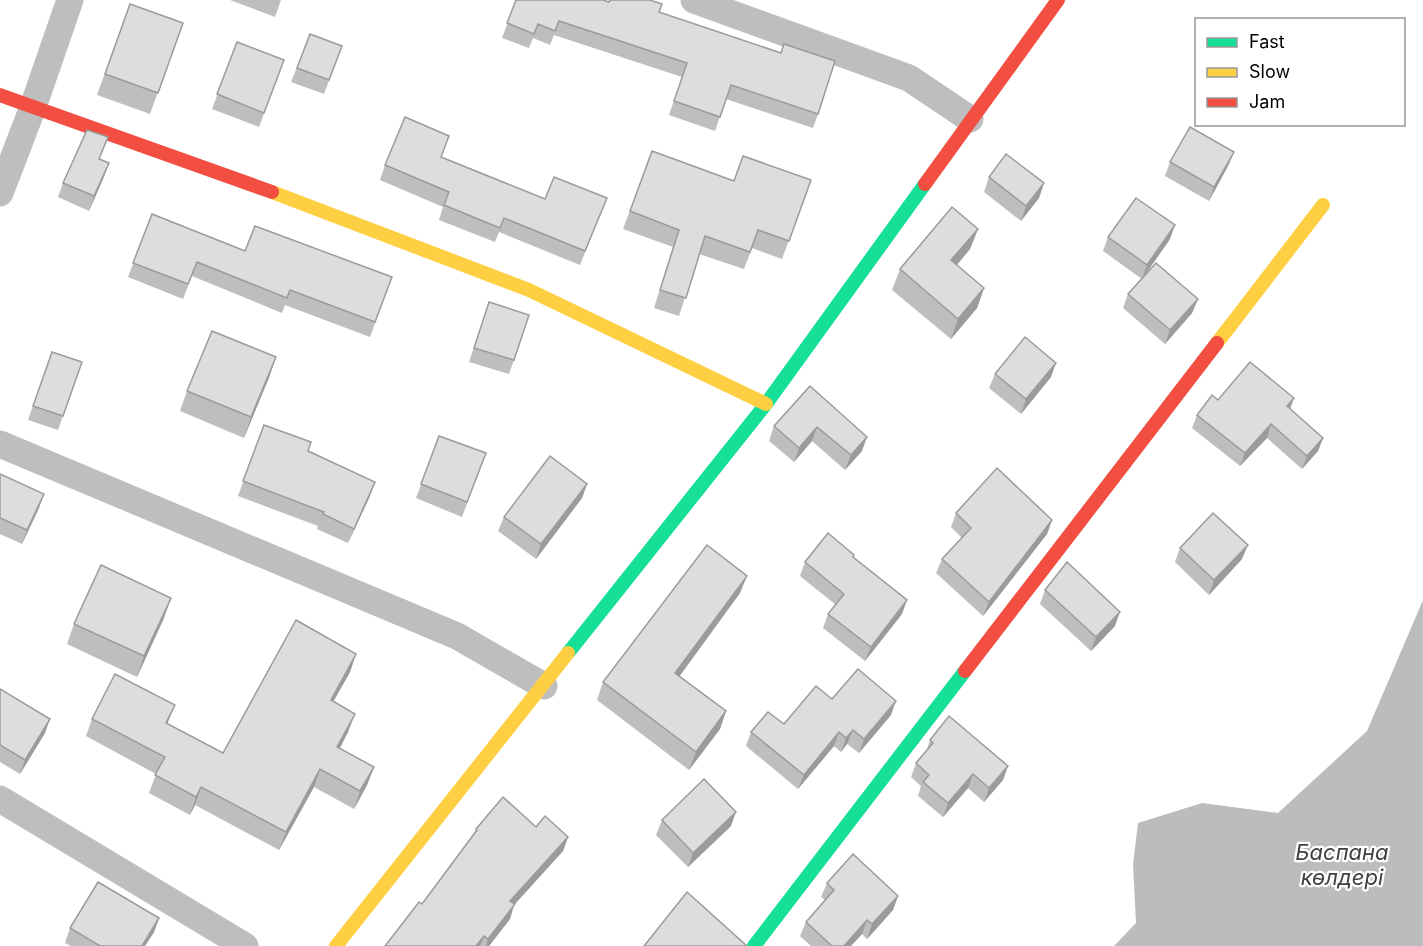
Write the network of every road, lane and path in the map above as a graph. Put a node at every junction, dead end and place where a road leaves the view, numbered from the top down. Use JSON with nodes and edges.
{"nodes":[{"id":1,"x":70,"y":0,"type":"edge"},
{"id":2,"x":694,"y":0,"type":"edge"},
{"id":3,"x":1058,"y":0,"type":"edge"},
{"id":4,"x":0,"y":95,"type":"edge"},
{"id":5,"x":33,"y":107,"type":"junction"},
{"id":6,"x":970,"y":120,"type":"junction"},
{"id":7,"x":0,"y":193,"type":"edge"},
{"id":8,"x":1323,"y":205,"type":"dead end"},
{"id":9,"x":766,"y":404,"type":"junction"},
{"id":10,"x":0,"y":444,"type":"edge"},
{"id":11,"x":544,"y":686,"type":"junction"},
{"id":12,"x":0,"y":799,"type":"edge"},
{"id":13,"x":246,"y":946,"type":"edge"},
{"id":14,"x":336,"y":946,"type":"edge"},
{"id":15,"x":754,"y":946,"type":"edge"}],
"edges":[{"from":1,"to":5,"type":"street"},
{"from":2,"to":6,"type":"street"},
{"from":3,"to":6,"type":"street"},
{"from":4,"to":5,"type":"street"},
{"from":5,"to":7,"type":"street"},
{"from":5,"to":9,"type":"street"},
{"from":6,"to":9,"type":"street"},
{"from":8,"to":15,"type":"street"},
{"from":9,"to":11,"type":"street"},
{"from":10,"to":11,"type":"street"},
{"from":11,"to":14,"type":"street"},
{"from":12,"to":13,"type":"street"}]}
